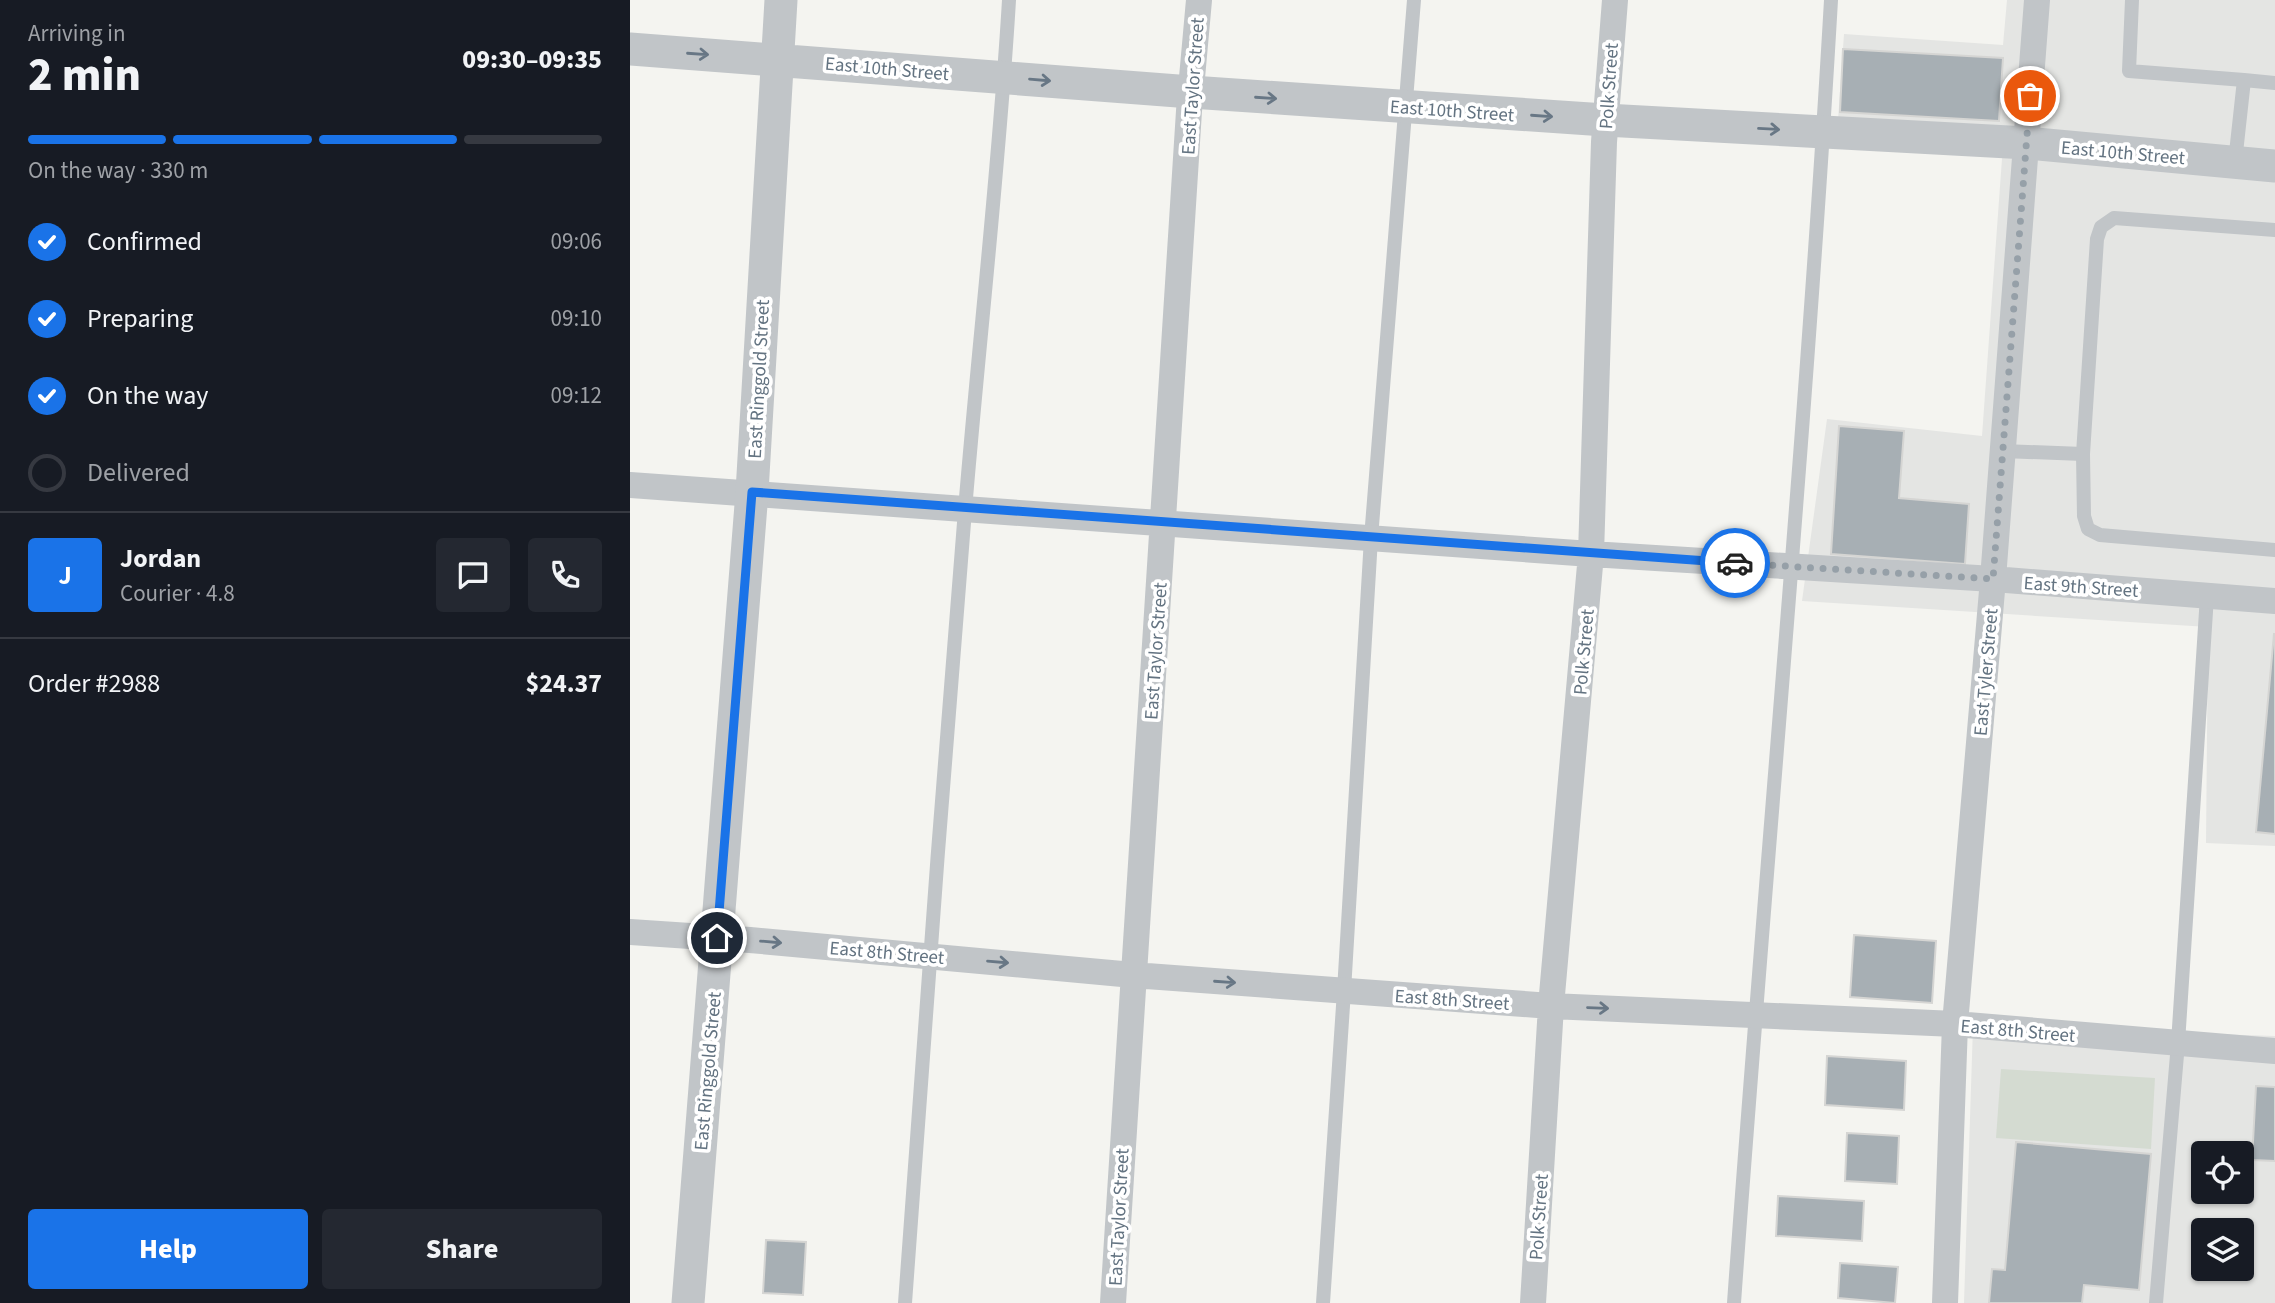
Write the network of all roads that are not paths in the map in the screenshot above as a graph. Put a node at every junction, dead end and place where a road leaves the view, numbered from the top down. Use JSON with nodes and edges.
{"nodes":[{"id":1,"x":781,"y":0,"type":"edge"},
{"id":2,"x":1009,"y":0,"type":"edge"},
{"id":3,"x":1199,"y":0,"type":"edge"},
{"id":4,"x":1414,"y":0,"type":"edge"},
{"id":5,"x":1615,"y":0,"type":"edge"},
{"id":6,"x":1831,"y":0,"type":"edge"},
{"id":7,"x":2037,"y":0,"type":"edge"},
{"id":8,"x":2132,"y":0,"type":"edge"},
{"id":9,"x":630,"y":49,"type":"edge"},
{"id":10,"x":776,"y":59,"type":"junction"},
{"id":11,"x":1004,"y":77,"type":"junction"},
{"id":12,"x":2244,"y":80,"type":"junction"},
{"id":13,"x":2275,"y":83,"type":"edge"},
{"id":14,"x":1191,"y":92,"type":"junction"},
{"id":15,"x":1405,"y":107,"type":"junction"},
{"id":16,"x":1605,"y":120,"type":"junction"},
{"id":17,"x":1823,"y":132,"type":"junction"},
{"id":18,"x":2027,"y":143,"type":"junction"},
{"id":19,"x":2235,"y":162,"type":"junction"},
{"id":20,"x":2275,"y":166,"type":"edge"},
{"id":21,"x":2275,"y":230,"type":"edge"},
{"id":22,"x":2003,"y":451,"type":"junction"},
{"id":23,"x":2083,"y":454,"type":"junction"},
{"id":24,"x":630,"y":485,"type":"edge"},
{"id":25,"x":752,"y":492,"type":"junction"},
{"id":26,"x":965,"y":508,"type":"junction"},
{"id":27,"x":1164,"y":523,"type":"junction"},
{"id":28,"x":1371,"y":538,"type":"junction"},
{"id":29,"x":2275,"y":550,"type":"edge"},
{"id":30,"x":1591,"y":554,"type":"junction"},
{"id":31,"x":1792,"y":566,"type":"junction"},
{"id":32,"x":1993,"y":579,"type":"junction"},
{"id":33,"x":2207,"y":596,"type":"junction"},
{"id":34,"x":2275,"y":601,"type":"edge"},
{"id":35,"x":630,"y":932,"type":"edge"},
{"id":36,"x":717,"y":938,"type":"junction"},
{"id":37,"x":930,"y":956,"type":"junction"},
{"id":38,"x":1133,"y":975,"type":"junction"},
{"id":39,"x":1344,"y":991,"type":"junction"},
{"id":40,"x":1551,"y":1006,"type":"junction"},
{"id":41,"x":1754,"y":1015,"type":"junction"},
{"id":42,"x":1955,"y":1024,"type":"junction"},
{"id":43,"x":2178,"y":1043,"type":"junction"},
{"id":44,"x":2275,"y":1051,"type":"edge"},
{"id":45,"x":688,"y":1303,"type":"edge"},
{"id":46,"x":905,"y":1303,"type":"edge"},
{"id":47,"x":1113,"y":1303,"type":"edge"},
{"id":48,"x":1322,"y":1303,"type":"edge"},
{"id":49,"x":1532,"y":1303,"type":"edge"},
{"id":50,"x":1734,"y":1303,"type":"edge"},
{"id":51,"x":1945,"y":1303,"type":"edge"},
{"id":52,"x":2156,"y":1303,"type":"edge"}],
"edges":[{"from":1,"to":10,"type":"street","name":"East Ringgold Street"},
{"from":2,"to":11,"type":"lane"},
{"from":3,"to":14,"type":"street","name":"East Taylor Street"},
{"from":4,"to":15,"type":"lane"},
{"from":5,"to":16,"type":"street","name":"Polk Street"},
{"from":6,"to":17,"type":"lane"},
{"from":7,"to":18,"type":"street","name":"East Tyler Street"},
{"from":8,"to":12,"type":"lane"},
{"from":9,"to":10,"type":"street","name":"East 10th Street","one_way":true},
{"from":10,"to":11,"type":"street","name":"East 10th Street"},
{"from":10,"to":25,"type":"street","name":"East Ringgold Street"},
{"from":11,"to":14,"type":"street","name":"East 10th Street","one_way":true},
{"from":11,"to":26,"type":"lane"},
{"from":12,"to":13,"type":"lane"},
{"from":12,"to":19,"type":"lane"},
{"from":14,"to":15,"type":"street","name":"East 10th Street","one_way":true},
{"from":14,"to":27,"type":"street","name":"East Taylor Street"},
{"from":15,"to":16,"type":"street","name":"East 10th Street","one_way":true},
{"from":15,"to":28,"type":"lane"},
{"from":16,"to":17,"type":"street","name":"East 10th Street","one_way":true},
{"from":16,"to":30,"type":"street","name":"Polk Street"},
{"from":17,"to":18,"type":"street","name":"East 10th Street"},
{"from":17,"to":31,"type":"lane"},
{"from":18,"to":19,"type":"street","name":"East 10th Street"},
{"from":18,"to":22,"type":"street","name":"East Tyler Street"},
{"from":19,"to":20,"type":"street","name":"East 10th Street"},
{"from":21,"to":23,"type":"lane"},
{"from":22,"to":23,"type":"lane"},
{"from":22,"to":32,"type":"street","name":"East Tyler Street"},
{"from":23,"to":29,"type":"lane"},
{"from":24,"to":25,"type":"street","name":"East 9th Street"},
{"from":25,"to":26,"type":"street","name":"East 9th Street"},
{"from":25,"to":36,"type":"street","name":"East Ringgold Street"},
{"from":26,"to":27,"type":"street","name":"East 9th Street"},
{"from":26,"to":37,"type":"lane"},
{"from":27,"to":28,"type":"street","name":"East 9th Street"},
{"from":27,"to":38,"type":"street","name":"East Taylor Street"},
{"from":28,"to":30,"type":"street","name":"East 9th Street"},
{"from":28,"to":39,"type":"lane"},
{"from":30,"to":31,"type":"street","name":"East 9th Street"},
{"from":30,"to":40,"type":"street","name":"Polk Street"},
{"from":31,"to":32,"type":"street","name":"East 9th Street"},
{"from":31,"to":41,"type":"lane"},
{"from":32,"to":33,"type":"street","name":"East 9th Street"},
{"from":32,"to":42,"type":"street","name":"East Tyler Street"},
{"from":33,"to":34,"type":"street","name":"East 9th Street"},
{"from":33,"to":43,"type":"lane"},
{"from":35,"to":36,"type":"street","name":"East 8th Street"},
{"from":36,"to":37,"type":"street","name":"East 8th Street","one_way":true},
{"from":36,"to":45,"type":"street","name":"East Ringgold Street"},
{"from":37,"to":38,"type":"street","name":"East 8th Street","one_way":true},
{"from":37,"to":46,"type":"lane"},
{"from":38,"to":39,"type":"street","name":"East 8th Street","one_way":true},
{"from":38,"to":47,"type":"street","name":"East Taylor Street"},
{"from":39,"to":40,"type":"street","name":"East 8th Street"},
{"from":39,"to":48,"type":"lane"},
{"from":40,"to":41,"type":"street","name":"East 8th Street","one_way":true},
{"from":40,"to":49,"type":"street","name":"Polk Street"},
{"from":41,"to":42,"type":"street","name":"East 8th Street"},
{"from":41,"to":50,"type":"lane"},
{"from":42,"to":43,"type":"street","name":"East 8th Street"},
{"from":42,"to":51,"type":"street","name":"East Tyler Street"},
{"from":43,"to":44,"type":"street","name":"East 8th Street"},
{"from":43,"to":52,"type":"lane"}]}
